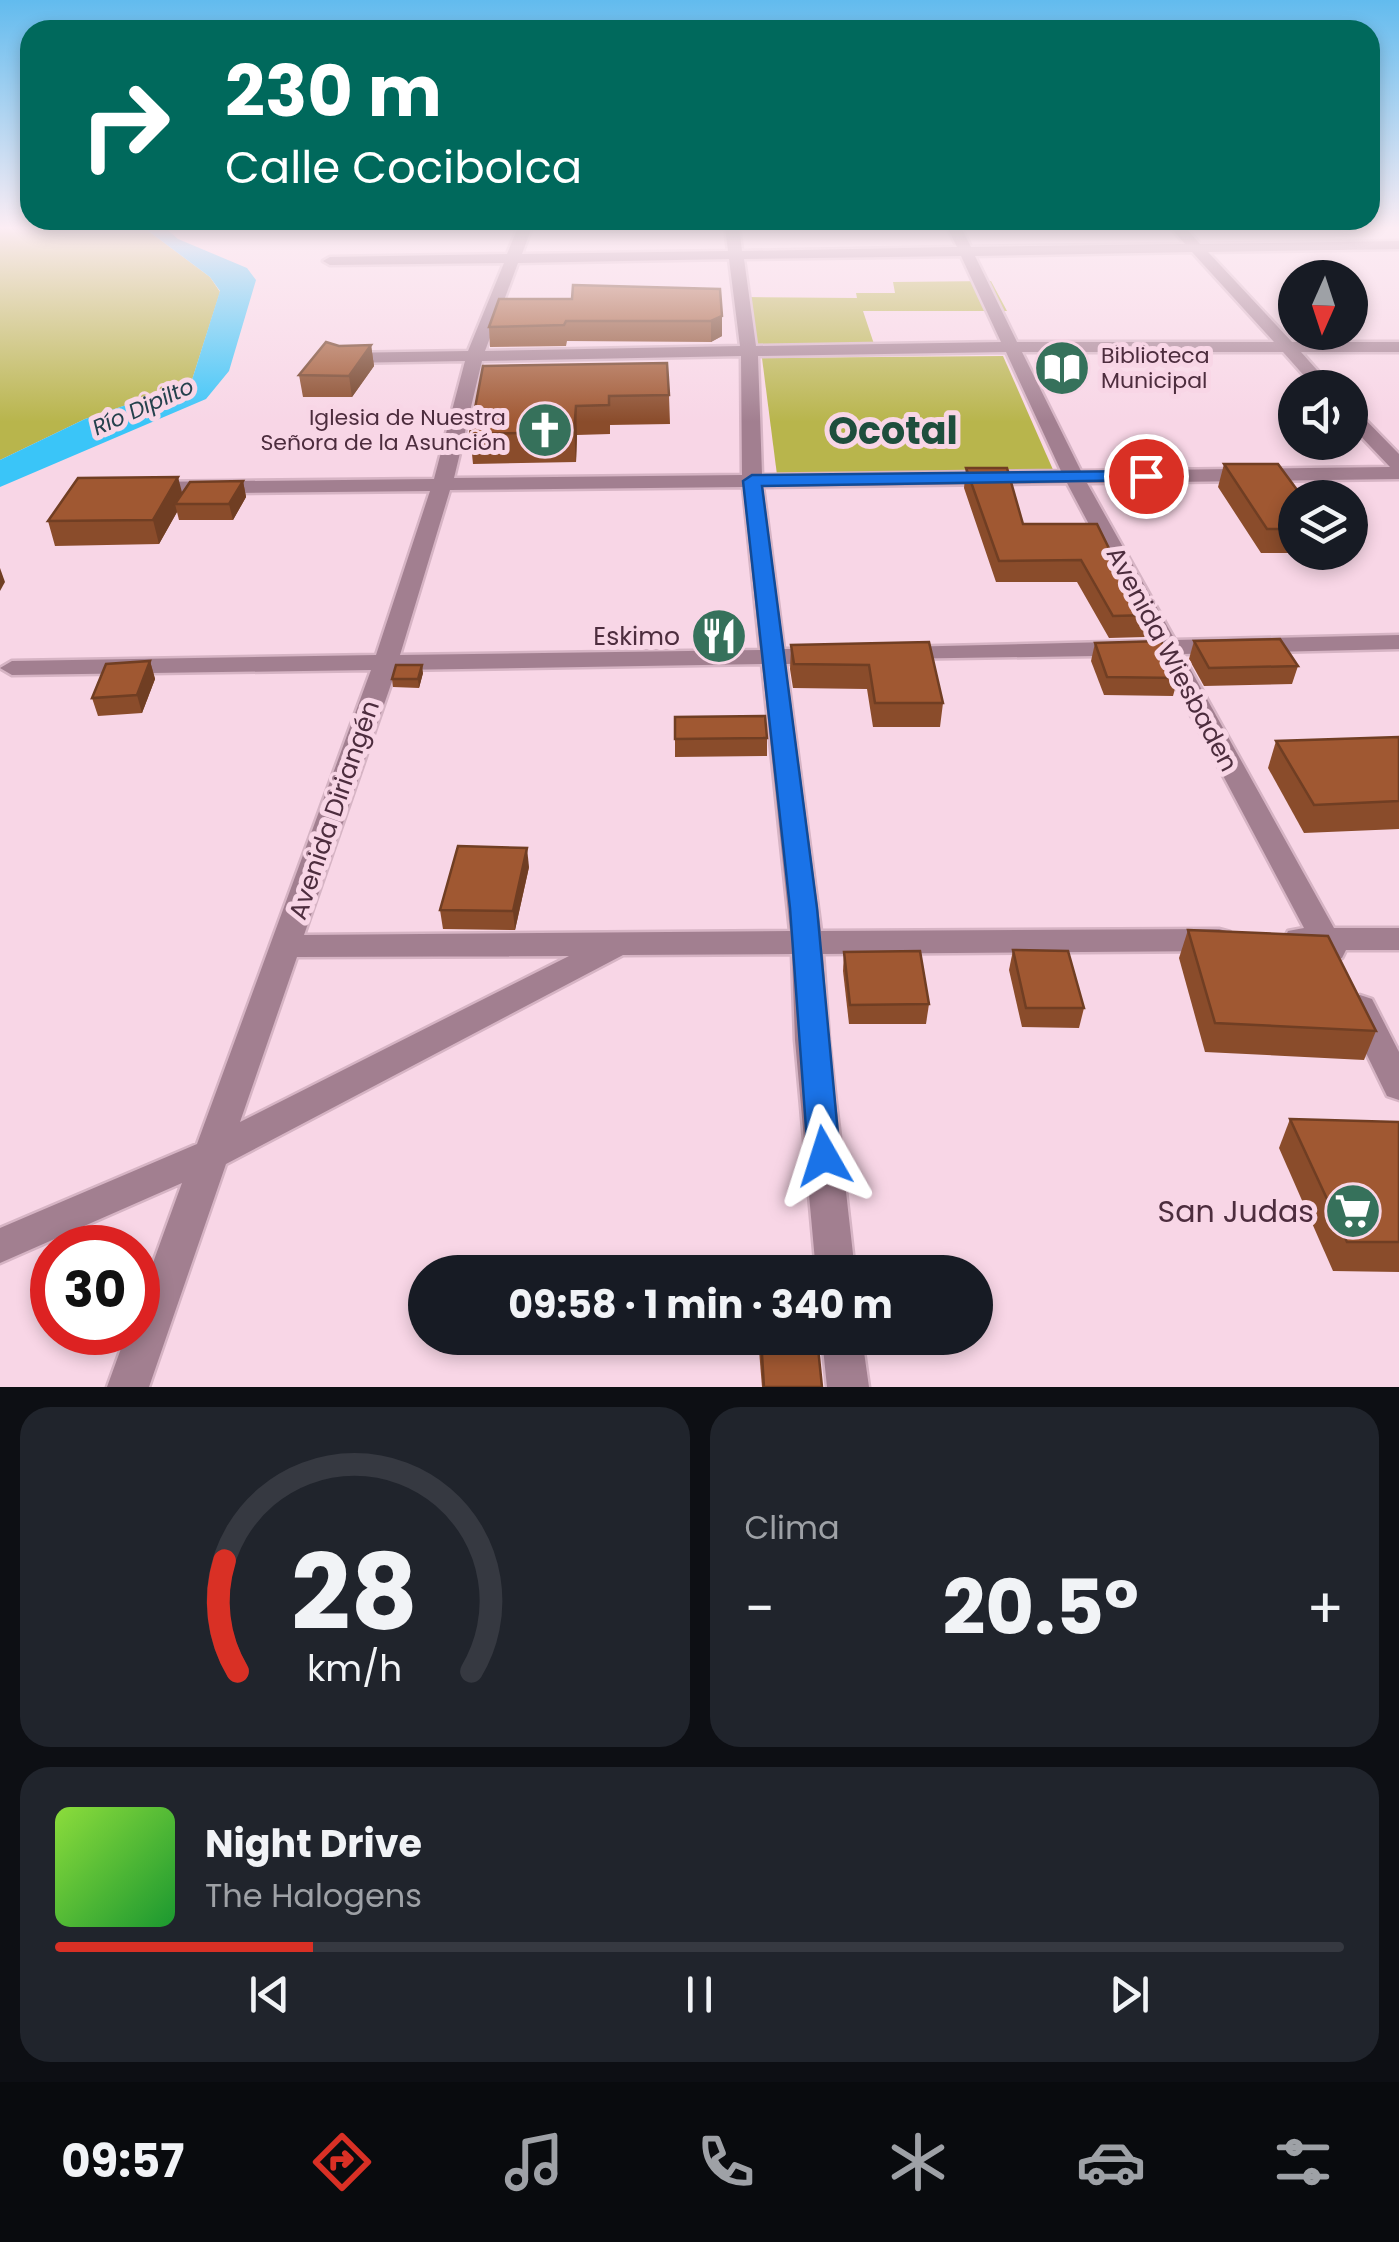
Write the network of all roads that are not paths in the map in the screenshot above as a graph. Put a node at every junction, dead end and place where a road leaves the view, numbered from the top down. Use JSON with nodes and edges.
{"nodes":[{"id":1,"x":502,"y":292,"type":"edge"},
{"id":2,"x":740,"y":292,"type":"edge"},
{"id":3,"x":985,"y":292,"type":"edge"},
{"id":4,"x":1236,"y":292,"type":"edge"},
{"id":5,"x":1278,"y":337,"type":"edge"},
{"id":6,"x":1010,"y":346,"type":"junction"},
{"id":7,"x":1278,"y":348,"type":"edge"},
{"id":8,"x":1368,"y":348,"type":"edge"},
{"id":9,"x":1399,"y":348,"type":"edge"},
{"id":10,"x":1290,"y":350,"type":"edge"},
{"id":11,"x":748,"y":352,"type":"junction"},
{"id":12,"x":476,"y":354,"type":"junction"},
{"id":13,"x":342,"y":358,"type":"edge"},
{"id":14,"x":1308,"y":370,"type":"edge"},
{"id":15,"x":1368,"y":433,"type":"edge"},
{"id":16,"x":1399,"y":465,"type":"edge"},
{"id":17,"x":1399,"y":473,"type":"edge"},
{"id":18,"x":1074,"y":477,"type":"junction"},
{"id":19,"x":752,"y":481,"type":"junction"},
{"id":20,"x":442,"y":485,"type":"junction"},
{"id":21,"x":119,"y":488,"type":"edge"},
{"id":22,"x":1399,"y":642,"type":"edge"},
{"id":23,"x":1163,"y":645,"type":"junction"},
{"id":24,"x":776,"y":658,"type":"junction"},
{"id":25,"x":386,"y":662,"type":"junction"},
{"id":26,"x":12,"y":668,"type":"dead end"},
{"id":27,"x":1325,"y":939,"type":"junction"},
{"id":28,"x":1399,"y":939,"type":"edge"},
{"id":29,"x":807,"y":944,"type":"junction"},
{"id":30,"x":286,"y":946,"type":"junction"},
{"id":31,"x":616,"y":946,"type":"junction"},
{"id":32,"x":1399,"y":1086,"type":"edge"},
{"id":33,"x":211,"y":1154,"type":"junction"},
{"id":34,"x":0,"y":1246,"type":"edge"},
{"id":35,"x":834,"y":1255,"type":"edge"},
{"id":36,"x":844,"y":1355,"type":"edge"},
{"id":37,"x":128,"y":1387,"type":"edge"},
{"id":38,"x":848,"y":1387,"type":"edge"}],
"edges":[{"from":1,"to":12,"type":"street","name":"Avenida Diriangén"},
{"from":2,"to":11,"type":"street"},
{"from":3,"to":6,"type":"street","name":"Avenida Wiesbaden"},
{"from":4,"to":5,"type":"street"},
{"from":6,"to":7,"type":"street"},
{"from":6,"to":11,"type":"street"},
{"from":6,"to":18,"type":"street","name":"Avenida Wiesbaden"},
{"from":8,"to":9,"type":"street"},
{"from":10,"to":14,"type":"street"},
{"from":11,"to":12,"type":"street"},
{"from":11,"to":19,"type":"street"},
{"from":12,"to":13,"type":"street"},
{"from":12,"to":20,"type":"street","name":"Avenida Diriangén"},
{"from":15,"to":16,"type":"street"},
{"from":17,"to":18,"type":"street"},
{"from":18,"to":19,"type":"street"},
{"from":18,"to":23,"type":"street","name":"Avenida Wiesbaden"},
{"from":19,"to":20,"type":"street"},
{"from":19,"to":24,"type":"street"},
{"from":20,"to":21,"type":"street"},
{"from":20,"to":25,"type":"street","name":"Avenida Diriangén"},
{"from":22,"to":23,"type":"street"},
{"from":23,"to":24,"type":"street"},
{"from":23,"to":27,"type":"street","name":"Avenida Wiesbaden"},
{"from":24,"to":25,"type":"street"},
{"from":24,"to":29,"type":"street"},
{"from":25,"to":26,"type":"street"},
{"from":25,"to":30,"type":"street","name":"Avenida Diriangén"},
{"from":27,"to":28,"type":"street"},
{"from":27,"to":29,"type":"street"},
{"from":27,"to":32,"type":"street","name":"Avenida Wiesbaden"},
{"from":29,"to":31,"type":"street"},
{"from":29,"to":35,"type":"street"},
{"from":30,"to":31,"type":"street"},
{"from":30,"to":33,"type":"street","name":"Avenida Diriangén"},
{"from":31,"to":33,"type":"street"},
{"from":33,"to":34,"type":"street"},
{"from":33,"to":37,"type":"street","name":"Avenida Diriangén"},
{"from":36,"to":38,"type":"street"}]}
